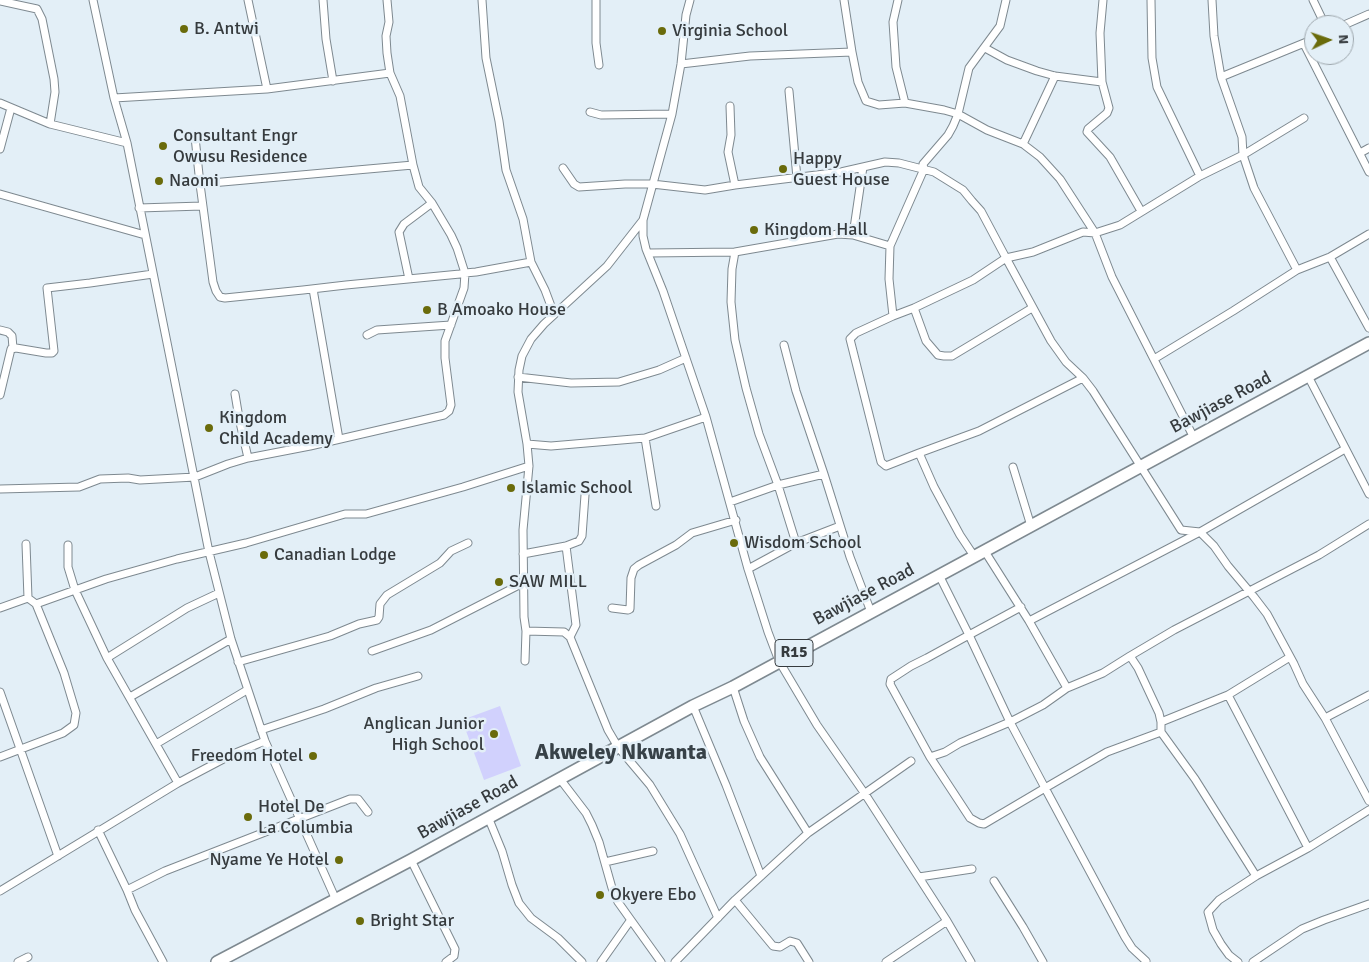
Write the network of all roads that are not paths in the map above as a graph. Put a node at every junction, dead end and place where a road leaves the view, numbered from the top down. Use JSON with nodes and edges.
{"nodes":[{"id":1,"x":94,"y":0,"type":"edge"},
{"id":2,"x":248,"y":0,"type":"edge"},
{"id":3,"x":323,"y":0,"type":"edge"},
{"id":4,"x":387,"y":0,"type":"edge"},
{"id":5,"x":482,"y":0,"type":"edge"},
{"id":6,"x":596,"y":0,"type":"edge"},
{"id":7,"x":690,"y":0,"type":"edge"},
{"id":8,"x":844,"y":0,"type":"edge"},
{"id":9,"x":898,"y":0,"type":"edge"},
{"id":10,"x":1006,"y":0,"type":"edge"},
{"id":11,"x":1103,"y":0,"type":"edge"},
{"id":12,"x":1151,"y":0,"type":"edge"},
{"id":13,"x":1212,"y":0,"type":"edge"},
{"id":14,"x":1314,"y":0,"type":"edge"},
{"id":15,"x":0,"y":1,"type":"edge"},
{"id":16,"x":1369,"y":14,"type":"edge"},
{"id":17,"x":1321,"y":15,"type":"edge"},
{"id":18,"x":1354,"y":21,"type":"edge"},
{"id":19,"x":1304,"y":44,"type":"edge"},
{"id":20,"x":985,"y":48,"type":"junction"},
{"id":21,"x":852,"y":52,"type":"junction"},
{"id":22,"x":681,"y":64,"type":"junction"},
{"id":23,"x":599,"y":65,"type":"dead end"},
{"id":24,"x":1315,"y":65,"type":"edge"},
{"id":25,"x":390,"y":73,"type":"junction"},
{"id":26,"x":1056,"y":76,"type":"junction"},
{"id":27,"x":1221,"y":77,"type":"junction"},
{"id":28,"x":333,"y":81,"type":"junction"},
{"id":29,"x":1102,"y":82,"type":"junction"},
{"id":30,"x":267,"y":89,"type":"junction"},
{"id":31,"x":790,"y":91,"type":"dead end"},
{"id":32,"x":114,"y":98,"type":"junction"},
{"id":33,"x":0,"y":103,"type":"edge"},
{"id":34,"x":905,"y":103,"type":"junction"},
{"id":35,"x":730,"y":106,"type":"dead end"},
{"id":36,"x":11,"y":108,"type":"junction"},
{"id":37,"x":590,"y":112,"type":"dead end"},
{"id":38,"x":672,"y":114,"type":"junction"},
{"id":39,"x":958,"y":114,"type":"junction"},
{"id":40,"x":1304,"y":118,"type":"dead end"},
{"id":41,"x":50,"y":124,"type":"junction"},
{"id":42,"x":195,"y":137,"type":"dead end"},
{"id":43,"x":126,"y":143,"type":"junction"},
{"id":44,"x":1023,"y":144,"type":"junction"},
{"id":45,"x":1369,"y":148,"type":"edge"},
{"id":46,"x":0,"y":149,"type":"edge"},
{"id":47,"x":1360,"y":153,"type":"junction"},
{"id":48,"x":1243,"y":155,"type":"junction"},
{"id":49,"x":413,"y":165,"type":"junction"},
{"id":50,"x":863,"y":167,"type":"junction"},
{"id":51,"x":563,"y":168,"type":"dead end"},
{"id":52,"x":924,"y":169,"type":"junction"},
{"id":53,"x":1369,"y":172,"type":"edge"},
{"id":54,"x":1200,"y":176,"type":"junction"},
{"id":55,"x":797,"y":178,"type":"junction"},
{"id":56,"x":200,"y":184,"type":"junction"},
{"id":57,"x":652,"y":184,"type":"junction"},
{"id":58,"x":735,"y":185,"type":"junction"},
{"id":59,"x":0,"y":194,"type":"edge"},
{"id":60,"x":432,"y":203,"type":"junction"},
{"id":61,"x":202,"y":206,"type":"junction"},
{"id":62,"x":139,"y":208,"type":"junction"},
{"id":63,"x":1141,"y":211,"type":"junction"},
{"id":64,"x":643,"y":220,"type":"junction"},
{"id":65,"x":1095,"y":233,"type":"junction"},
{"id":66,"x":1369,"y":234,"type":"edge"},
{"id":67,"x":145,"y":235,"type":"junction"},
{"id":68,"x":853,"y":235,"type":"junction"},
{"id":69,"x":890,"y":246,"type":"junction"},
{"id":70,"x":735,"y":252,"type":"junction"},
{"id":71,"x":649,"y":254,"type":"junction"},
{"id":72,"x":1330,"y":257,"type":"junction"},
{"id":73,"x":1006,"y":258,"type":"junction"},
{"id":74,"x":531,"y":262,"type":"junction"},
{"id":75,"x":1298,"y":270,"type":"junction"},
{"id":76,"x":153,"y":274,"type":"junction"},
{"id":77,"x":465,"y":274,"type":"junction"},
{"id":78,"x":409,"y":279,"type":"junction"},
{"id":79,"x":313,"y":289,"type":"junction"},
{"id":80,"x":914,"y":308,"type":"junction"},
{"id":81,"x":1032,"y":308,"type":"junction"},
{"id":82,"x":554,"y":314,"type":"junction"},
{"id":83,"x":893,"y":316,"type":"junction"},
{"id":84,"x":451,"y":325,"type":"junction"},
{"id":85,"x":1369,"y":328,"type":"edge"},
{"id":86,"x":0,"y":330,"type":"edge"},
{"id":87,"x":367,"y":335,"type":"dead end"},
{"id":88,"x":1369,"y":343,"type":"edge"},
{"id":89,"x":784,"y":345,"type":"dead end"},
{"id":90,"x":13,"y":348,"type":"junction"},
{"id":91,"x":686,"y":358,"type":"junction"},
{"id":92,"x":1154,"y":359,"type":"junction"},
{"id":93,"x":1308,"y":376,"type":"junction"},
{"id":94,"x":518,"y":377,"type":"junction"},
{"id":95,"x":1083,"y":378,"type":"junction"},
{"id":96,"x":235,"y":394,"type":"dead end"},
{"id":97,"x":0,"y":395,"type":"edge"},
{"id":98,"x":706,"y":417,"type":"junction"},
{"id":99,"x":644,"y":438,"type":"junction"},
{"id":100,"x":1194,"y":438,"type":"junction"},
{"id":101,"x":339,"y":439,"type":"junction"},
{"id":102,"x":527,"y":444,"type":"junction"},
{"id":103,"x":1345,"y":449,"type":"junction"},
{"id":104,"x":919,"y":453,"type":"junction"},
{"id":105,"x":248,"y":458,"type":"junction"},
{"id":106,"x":528,"y":466,"type":"junction"},
{"id":107,"x":1140,"y":466,"type":"junction"},
{"id":108,"x":1013,"y":467,"type":"dead end"},
{"id":109,"x":824,"y":474,"type":"junction"},
{"id":110,"x":194,"y":477,"type":"junction"},
{"id":111,"x":778,"y":486,"type":"junction"},
{"id":112,"x":0,"y":489,"type":"edge"},
{"id":113,"x":1369,"y":494,"type":"edge"},
{"id":114,"x":585,"y":495,"type":"dead end"},
{"id":115,"x":730,"y":502,"type":"junction"},
{"id":116,"x":656,"y":506,"type":"dead end"},
{"id":117,"x":736,"y":520,"type":"junction"},
{"id":118,"x":1369,"y":524,"type":"edge"},
{"id":119,"x":840,"y":526,"type":"junction"},
{"id":120,"x":1031,"y":526,"type":"junction"},
{"id":121,"x":1200,"y":532,"type":"junction"},
{"id":122,"x":468,"y":543,"type":"dead end"},
{"id":123,"x":796,"y":543,"type":"junction"},
{"id":124,"x":26,"y":544,"type":"dead end"},
{"id":125,"x":68,"y":544,"type":"dead end"},
{"id":126,"x":566,"y":546,"type":"junction"},
{"id":127,"x":209,"y":552,"type":"junction"},
{"id":128,"x":979,"y":553,"type":"junction"},
{"id":129,"x":523,"y":554,"type":"junction"},
{"id":130,"x":748,"y":568,"type":"junction"},
{"id":131,"x":938,"y":575,"type":"junction"},
{"id":132,"x":523,"y":583,"type":"junction"},
{"id":133,"x":75,"y":590,"type":"junction"},
{"id":134,"x":1248,"y":591,"type":"junction"},
{"id":135,"x":219,"y":593,"type":"junction"},
{"id":136,"x":28,"y":598,"type":"junction"},
{"id":137,"x":36,"y":604,"type":"junction"},
{"id":138,"x":1021,"y":607,"type":"junction"},
{"id":139,"x":0,"y":608,"type":"edge"},
{"id":140,"x":612,"y":608,"type":"dead end"},
{"id":141,"x":871,"y":612,"type":"junction"},
{"id":142,"x":1029,"y":621,"type":"junction"},
{"id":143,"x":526,"y":631,"type":"junction"},
{"id":144,"x":969,"y":635,"type":"junction"},
{"id":145,"x":570,"y":636,"type":"junction"},
{"id":146,"x":230,"y":638,"type":"junction"},
{"id":147,"x":372,"y":650,"type":"dead end"},
{"id":148,"x":1130,"y":656,"type":"junction"},
{"id":149,"x":1290,"y":657,"type":"junction"},
{"id":150,"x":108,"y":658,"type":"junction"},
{"id":151,"x":525,"y":661,"type":"dead end"},
{"id":152,"x":779,"y":661,"type":"junction"},
{"id":153,"x":238,"y":662,"type":"junction"},
{"id":154,"x":418,"y":676,"type":"dead end"},
{"id":155,"x":733,"y":687,"type":"junction"},
{"id":156,"x":1068,"y":688,"type":"junction"},
{"id":157,"x":247,"y":690,"type":"junction"},
{"id":158,"x":0,"y":692,"type":"edge"},
{"id":159,"x":1228,"y":695,"type":"junction"},
{"id":160,"x":1369,"y":695,"type":"edge"},
{"id":161,"x":130,"y":697,"type":"junction"},
{"id":162,"x":693,"y":706,"type":"junction"},
{"id":163,"x":1326,"y":718,"type":"junction"},
{"id":164,"x":1010,"y":722,"type":"junction"},
{"id":165,"x":1161,"y":722,"type":"junction"},
{"id":166,"x":261,"y":730,"type":"junction"},
{"id":167,"x":1161,"y":732,"type":"junction"},
{"id":168,"x":265,"y":741,"type":"junction"},
{"id":169,"x":156,"y":744,"type":"junction"},
{"id":170,"x":618,"y":747,"type":"junction"},
{"id":171,"x":21,"y":750,"type":"junction"},
{"id":172,"x":0,"y":757,"type":"edge"},
{"id":173,"x":930,"y":757,"type":"junction"},
{"id":174,"x":910,"y":761,"type":"dead end"},
{"id":175,"x":560,"y":779,"type":"junction"},
{"id":176,"x":178,"y":783,"type":"junction"},
{"id":177,"x":1045,"y":788,"type":"junction"},
{"id":178,"x":865,"y":794,"type":"junction"},
{"id":179,"x":1369,"y":802,"type":"edge"},
{"id":180,"x":1369,"y":810,"type":"edge"},
{"id":181,"x":368,"y":812,"type":"dead end"},
{"id":182,"x":300,"y":817,"type":"junction"},
{"id":183,"x":488,"y":817,"type":"junction"},
{"id":184,"x":98,"y":830,"type":"junction"},
{"id":185,"x":808,"y":833,"type":"junction"},
{"id":186,"x":1308,"y":848,"type":"junction"},
{"id":187,"x":653,"y":851,"type":"dead end"},
{"id":188,"x":58,"y":856,"type":"junction"},
{"id":189,"x":411,"y":860,"type":"junction"},
{"id":190,"x":605,"y":862,"type":"junction"},
{"id":191,"x":972,"y":869,"type":"dead end"},
{"id":192,"x":761,"y":876,"type":"junction"},
{"id":193,"x":1256,"y":876,"type":"junction"},
{"id":194,"x":919,"y":877,"type":"junction"},
{"id":195,"x":994,"y":881,"type":"dead end"},
{"id":196,"x":127,"y":890,"type":"junction"},
{"id":197,"x":0,"y":891,"type":"edge"},
{"id":198,"x":336,"y":900,"type":"junction"},
{"id":199,"x":735,"y":900,"type":"junction"},
{"id":200,"x":1369,"y":904,"type":"edge"},
{"id":201,"x":718,"y":918,"type":"junction"},
{"id":202,"x":630,"y":921,"type":"junction"},
{"id":203,"x":947,"y":921,"type":"junction"},
{"id":204,"x":28,"y":957,"type":"dead end"},
{"id":205,"x":18,"y":962,"type":"edge"},
{"id":206,"x":163,"y":962,"type":"edge"},
{"id":207,"x":217,"y":962,"type":"edge"},
{"id":208,"x":446,"y":962,"type":"edge"},
{"id":209,"x":582,"y":962,"type":"edge"},
{"id":210,"x":601,"y":962,"type":"edge"},
{"id":211,"x":660,"y":962,"type":"edge"},
{"id":212,"x":675,"y":962,"type":"edge"},
{"id":213,"x":809,"y":962,"type":"edge"},
{"id":214,"x":886,"y":962,"type":"edge"},
{"id":215,"x":971,"y":962,"type":"edge"},
{"id":216,"x":1043,"y":962,"type":"edge"},
{"id":217,"x":1146,"y":962,"type":"edge"},
{"id":218,"x":1238,"y":962,"type":"edge"},
{"id":219,"x":1253,"y":962,"type":"edge"}],
"edges":[{"from":1,"to":32,"type":"street"},
{"from":2,"to":30,"type":"street"},
{"from":3,"to":28,"type":"street"},
{"from":4,"to":25,"type":"street"},
{"from":5,"to":74,"type":"street"},
{"from":6,"to":23,"type":"street"},
{"from":7,"to":22,"type":"street"},
{"from":8,"to":21,"type":"street"},
{"from":9,"to":34,"type":"street"},
{"from":10,"to":20,"type":"street"},
{"from":11,"to":29,"type":"street"},
{"from":12,"to":54,"type":"street"},
{"from":13,"to":27,"type":"street"},
{"from":14,"to":17,"type":"street"},
{"from":15,"to":41,"type":"street"},
{"from":16,"to":18,"type":"street"},
{"from":19,"to":27,"type":"street"},
{"from":20,"to":26,"type":"street"},
{"from":20,"to":39,"type":"street"},
{"from":21,"to":22,"type":"street"},
{"from":21,"to":34,"type":"street"},
{"from":22,"to":38,"type":"street"},
{"from":24,"to":47,"type":"street"},
{"from":25,"to":28,"type":"street"},
{"from":25,"to":49,"type":"street"},
{"from":26,"to":29,"type":"street"},
{"from":26,"to":44,"type":"street"},
{"from":27,"to":48,"type":"street"},
{"from":28,"to":30,"type":"street"},
{"from":29,"to":63,"type":"street"},
{"from":30,"to":32,"type":"street"},
{"from":31,"to":55,"type":"street"},
{"from":32,"to":43,"type":"street"},
{"from":33,"to":36,"type":"street"},
{"from":34,"to":39,"type":"street"},
{"from":35,"to":58,"type":"street"},
{"from":36,"to":41,"type":"street"},
{"from":36,"to":46,"type":"street"},
{"from":37,"to":38,"type":"street"},
{"from":38,"to":57,"type":"street"},
{"from":39,"to":44,"type":"street"},
{"from":39,"to":52,"type":"street"},
{"from":40,"to":48,"type":"street"},
{"from":41,"to":43,"type":"street"},
{"from":42,"to":56,"type":"street"},
{"from":43,"to":62,"type":"street"},
{"from":44,"to":65,"type":"street"},
{"from":45,"to":47,"type":"street"},
{"from":47,"to":53,"type":"street"},
{"from":48,"to":54,"type":"street"},
{"from":48,"to":75,"type":"street"},
{"from":49,"to":56,"type":"street"},
{"from":49,"to":60,"type":"street"},
{"from":50,"to":52,"type":"street"},
{"from":50,"to":55,"type":"street"},
{"from":50,"to":68,"type":"street"},
{"from":51,"to":57,"type":"street"},
{"from":52,"to":69,"type":"street"},
{"from":52,"to":73,"type":"street"},
{"from":54,"to":63,"type":"street"},
{"from":55,"to":58,"type":"street"},
{"from":56,"to":61,"type":"street"},
{"from":57,"to":58,"type":"street"},
{"from":57,"to":64,"type":"street"},
{"from":59,"to":67,"type":"street"},
{"from":60,"to":77,"type":"street"},
{"from":60,"to":78,"type":"street"},
{"from":61,"to":62,"type":"street"},
{"from":61,"to":79,"type":"street"},
{"from":62,"to":67,"type":"street"},
{"from":63,"to":65,"type":"street"},
{"from":64,"to":71,"type":"street"},
{"from":64,"to":82,"type":"street"},
{"from":65,"to":73,"type":"street"},
{"from":65,"to":92,"type":"street"},
{"from":66,"to":72,"type":"street"},
{"from":67,"to":76,"type":"street"},
{"from":68,"to":69,"type":"street"},
{"from":68,"to":70,"type":"street"},
{"from":69,"to":83,"type":"street"},
{"from":70,"to":71,"type":"street"},
{"from":70,"to":111,"type":"street"},
{"from":71,"to":91,"type":"street"},
{"from":72,"to":75,"type":"street"},
{"from":72,"to":85,"type":"street"},
{"from":73,"to":80,"type":"street"},
{"from":73,"to":81,"type":"street"},
{"from":74,"to":77,"type":"street"},
{"from":74,"to":82,"type":"street"},
{"from":75,"to":92,"type":"street"},
{"from":76,"to":90,"type":"street"},
{"from":76,"to":110,"type":"street"},
{"from":77,"to":78,"type":"street"},
{"from":77,"to":84,"type":"street"},
{"from":78,"to":79,"type":"street"},
{"from":79,"to":101,"type":"street"},
{"from":80,"to":81,"type":"street"},
{"from":80,"to":83,"type":"street"},
{"from":81,"to":95,"type":"street"},
{"from":82,"to":94,"type":"street"},
{"from":83,"to":104,"type":"street"},
{"from":84,"to":87,"type":"street"},
{"from":84,"to":101,"type":"street"},
{"from":86,"to":90,"type":"street"},
{"from":88,"to":93,"type":"main road","name":"Bawjiase Road","number":"R15"},
{"from":89,"to":109,"type":"street"},
{"from":90,"to":97,"type":"street"},
{"from":91,"to":94,"type":"street"},
{"from":91,"to":98,"type":"street"},
{"from":92,"to":100,"type":"street"},
{"from":93,"to":100,"type":"main road","name":"Bawjiase Road","number":"R15"},
{"from":93,"to":103,"type":"street"},
{"from":94,"to":102,"type":"street"},
{"from":95,"to":104,"type":"street"},
{"from":95,"to":107,"type":"street"},
{"from":96,"to":105,"type":"street"},
{"from":98,"to":99,"type":"street"},
{"from":98,"to":115,"type":"street"},
{"from":99,"to":102,"type":"street"},
{"from":99,"to":116,"type":"street"},
{"from":100,"to":107,"type":"main road","name":"Bawjiase Road","number":"R15"},
{"from":101,"to":105,"type":"street"},
{"from":102,"to":106,"type":"street"},
{"from":103,"to":113,"type":"street"},
{"from":103,"to":121,"type":"street"},
{"from":104,"to":128,"type":"street"},
{"from":105,"to":110,"type":"street"},
{"from":106,"to":127,"type":"street"},
{"from":106,"to":129,"type":"street"},
{"from":107,"to":120,"type":"main road","name":"Bawjiase Road","number":"R15"},
{"from":107,"to":121,"type":"street"},
{"from":108,"to":120,"type":"street"},
{"from":109,"to":111,"type":"street"},
{"from":109,"to":119,"type":"street"},
{"from":110,"to":112,"type":"street"},
{"from":110,"to":127,"type":"street"},
{"from":111,"to":115,"type":"street"},
{"from":111,"to":123,"type":"street"},
{"from":114,"to":126,"type":"street"},
{"from":115,"to":117,"type":"street"},
{"from":117,"to":130,"type":"street"},
{"from":117,"to":140,"type":"street"},
{"from":118,"to":134,"type":"street"},
{"from":119,"to":123,"type":"street"},
{"from":119,"to":141,"type":"street"},
{"from":120,"to":128,"type":"main road","name":"Bawjiase Road","number":"R15"},
{"from":121,"to":134,"type":"street"},
{"from":121,"to":142,"type":"street"},
{"from":122,"to":153,"type":"street"},
{"from":123,"to":130,"type":"street"},
{"from":124,"to":136,"type":"street"},
{"from":125,"to":133,"type":"street"},
{"from":126,"to":129,"type":"street"},
{"from":126,"to":145,"type":"street"},
{"from":127,"to":133,"type":"street"},
{"from":127,"to":135,"type":"street"},
{"from":128,"to":131,"type":"main road","name":"Bawjiase Road","number":"R15"},
{"from":128,"to":138,"type":"street"},
{"from":129,"to":132,"type":"street"},
{"from":130,"to":152,"type":"street"},
{"from":131,"to":141,"type":"main road","name":"Bawjiase Road","number":"R15"},
{"from":131,"to":144,"type":"street"},
{"from":132,"to":143,"type":"street"},
{"from":132,"to":147,"type":"street"},
{"from":133,"to":137,"type":"street"},
{"from":133,"to":150,"type":"street"},
{"from":134,"to":148,"type":"street"},
{"from":134,"to":149,"type":"street"},
{"from":135,"to":146,"type":"street"},
{"from":135,"to":150,"type":"street"},
{"from":136,"to":137,"type":"street"},
{"from":136,"to":139,"type":"street"},
{"from":137,"to":171,"type":"street"},
{"from":138,"to":142,"type":"street"},
{"from":138,"to":144,"type":"street"},
{"from":141,"to":152,"type":"main road","name":"Bawjiase Road","number":"R15"},
{"from":142,"to":156,"type":"street"},
{"from":143,"to":145,"type":"street"},
{"from":143,"to":151,"type":"street"},
{"from":144,"to":164,"type":"street"},
{"from":144,"to":173,"type":"street"},
{"from":145,"to":170,"type":"street"},
{"from":146,"to":153,"type":"street"},
{"from":146,"to":161,"type":"street"},
{"from":148,"to":156,"type":"street"},
{"from":148,"to":165,"type":"street"},
{"from":149,"to":159,"type":"street"},
{"from":149,"to":163,"type":"street"},
{"from":150,"to":161,"type":"street"},
{"from":152,"to":155,"type":"main road","name":"Bawjiase Road","number":"R15"},
{"from":152,"to":178,"type":"street"},
{"from":153,"to":157,"type":"street"},
{"from":154,"to":166,"type":"street"},
{"from":155,"to":162,"type":"main road","name":"Bawjiase Road","number":"R15"},
{"from":155,"to":185,"type":"street"},
{"from":156,"to":164,"type":"street"},
{"from":157,"to":166,"type":"street"},
{"from":157,"to":169,"type":"street"},
{"from":158,"to":171,"type":"street"},
{"from":159,"to":165,"type":"street"},
{"from":159,"to":186,"type":"street"},
{"from":160,"to":163,"type":"street"},
{"from":161,"to":169,"type":"street"},
{"from":162,"to":170,"type":"main road","name":"Bawjiase Road","number":"R15"},
{"from":162,"to":192,"type":"street"},
{"from":163,"to":179,"type":"street"},
{"from":164,"to":173,"type":"street"},
{"from":164,"to":177,"type":"street"},
{"from":165,"to":167,"type":"street"},
{"from":166,"to":168,"type":"street"},
{"from":167,"to":177,"type":"street"},
{"from":167,"to":193,"type":"street"},
{"from":168,"to":176,"type":"street"},
{"from":168,"to":182,"type":"street"},
{"from":169,"to":176,"type":"street"},
{"from":170,"to":175,"type":"main road","name":"Bawjiase Road","number":"R15"},
{"from":170,"to":201,"type":"street"},
{"from":171,"to":172,"type":"street"},
{"from":171,"to":188,"type":"street"},
{"from":173,"to":177,"type":"street"},
{"from":174,"to":178,"type":"street"},
{"from":175,"to":183,"type":"main road","name":"Bawjiase Road","number":"R15"},
{"from":175,"to":190,"type":"street"},
{"from":176,"to":184,"type":"street"},
{"from":177,"to":217,"type":"street"},
{"from":178,"to":185,"type":"street"},
{"from":178,"to":194,"type":"street"},
{"from":180,"to":186,"type":"street"},
{"from":181,"to":182,"type":"street"},
{"from":182,"to":196,"type":"street"},
{"from":182,"to":198,"type":"street"},
{"from":183,"to":189,"type":"main road","name":"Bawjiase Road","number":"R15"},
{"from":183,"to":209,"type":"street"},
{"from":184,"to":188,"type":"street"},
{"from":184,"to":196,"type":"street"},
{"from":185,"to":192,"type":"street"},
{"from":186,"to":193,"type":"street"},
{"from":187,"to":190,"type":"street"},
{"from":188,"to":197,"type":"street"},
{"from":189,"to":198,"type":"main road","name":"Bawjiase Road","number":"R15"},
{"from":189,"to":208,"type":"street"},
{"from":190,"to":202,"type":"street"},
{"from":191,"to":194,"type":"street"},
{"from":192,"to":199,"type":"street"},
{"from":193,"to":218,"type":"street"},
{"from":194,"to":203,"type":"street"},
{"from":195,"to":216,"type":"street"},
{"from":196,"to":206,"type":"street"},
{"from":198,"to":207,"type":"main road","name":"Bawjiase Road","number":"R15"},
{"from":199,"to":201,"type":"street"},
{"from":199,"to":213,"type":"street"},
{"from":200,"to":219,"type":"street"},
{"from":201,"to":212,"type":"street"},
{"from":202,"to":210,"type":"street"},
{"from":202,"to":211,"type":"street"},
{"from":203,"to":214,"type":"street"},
{"from":203,"to":215,"type":"street"},
{"from":204,"to":205,"type":"street"}]}
